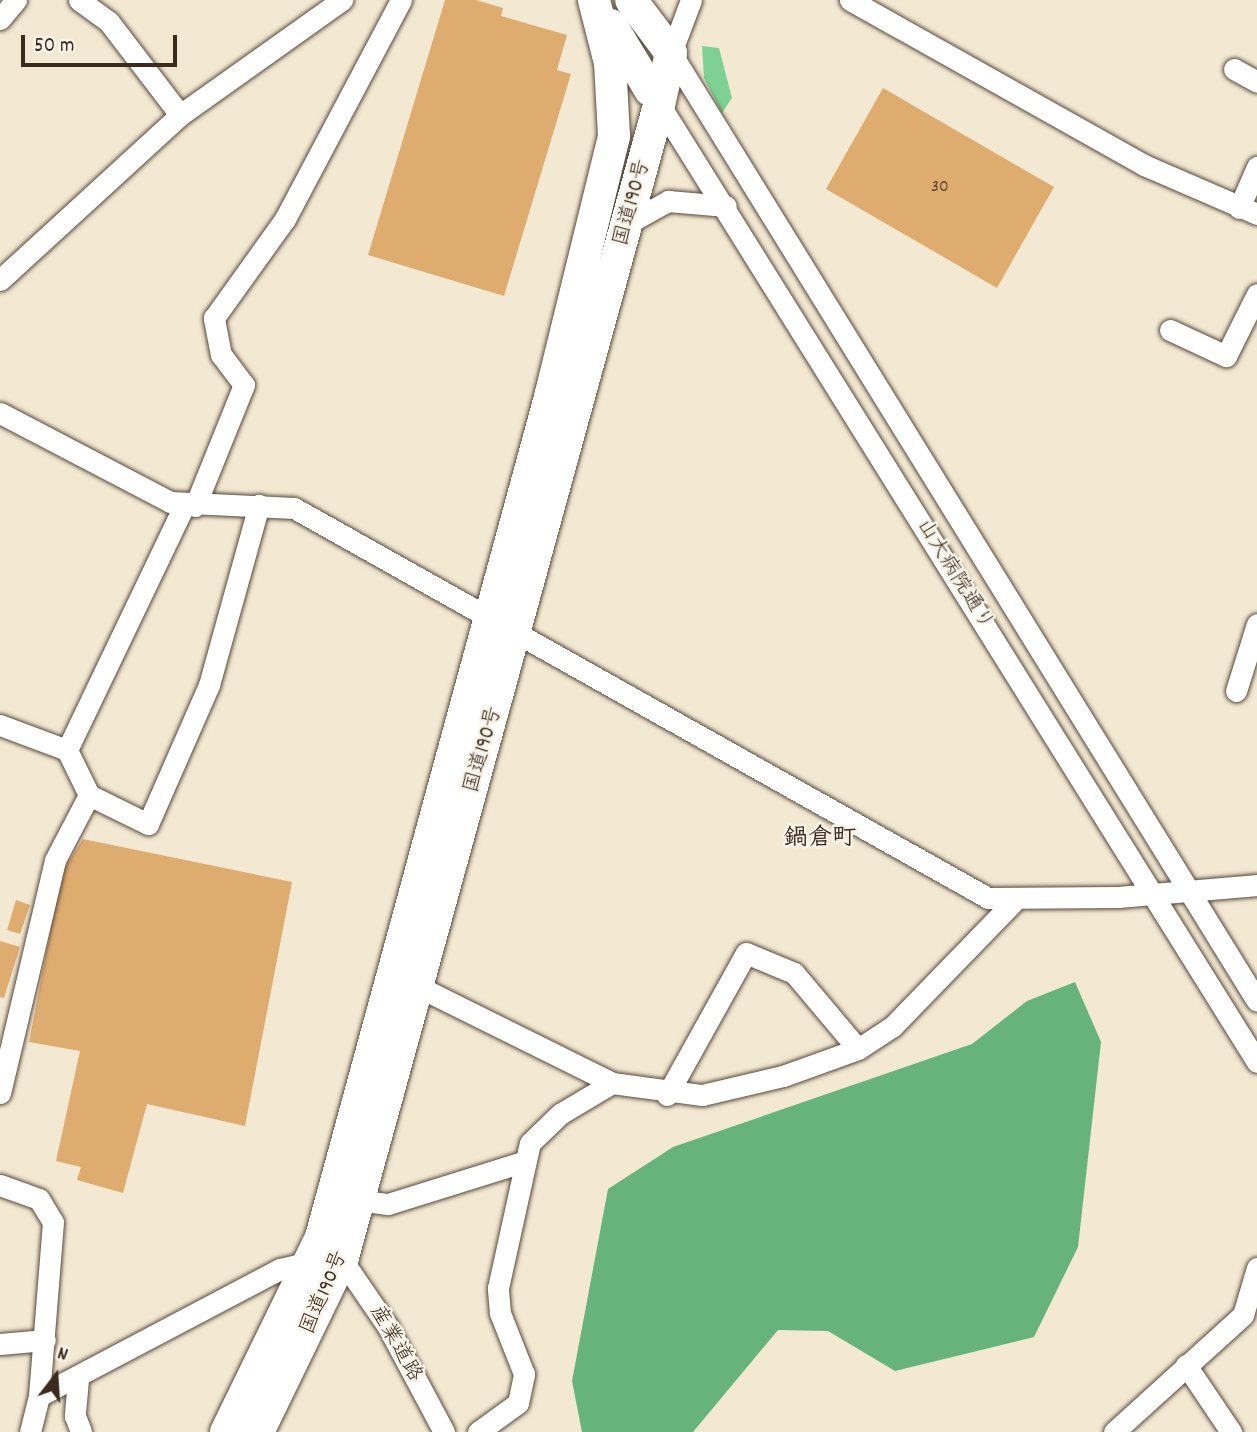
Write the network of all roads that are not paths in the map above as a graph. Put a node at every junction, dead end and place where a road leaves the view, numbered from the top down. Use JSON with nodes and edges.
{"nodes":[{"id":1,"x":79,"y":0,"type":"edge"},
{"id":2,"x":342,"y":0,"type":"edge"},
{"id":3,"x":401,"y":0,"type":"edge"},
{"id":4,"x":595,"y":0,"type":"edge"},
{"id":5,"x":631,"y":0,"type":"edge"},
{"id":6,"x":691,"y":0,"type":"edge"},
{"id":7,"x":850,"y":0,"type":"edge"},
{"id":8,"x":671,"y":53,"type":"junction"},
{"id":9,"x":1234,"y":69,"type":"dead end"},
{"id":10,"x":1257,"y":82,"type":"edge"},
{"id":11,"x":654,"y":97,"type":"junction"},
{"id":12,"x":180,"y":115,"type":"junction"},
{"id":13,"x":1257,"y":167,"type":"edge"},
{"id":14,"x":726,"y":206,"type":"junction"},
{"id":15,"x":1248,"y":211,"type":"edge"},
{"id":16,"x":628,"y":223,"type":"junction"},
{"id":17,"x":0,"y":280,"type":"edge"},
{"id":18,"x":1257,"y":294,"type":"edge"},
{"id":19,"x":1170,"y":330,"type":"dead end"},
{"id":20,"x":550,"y":397,"type":"junction"},
{"id":21,"x":0,"y":413,"type":"edge"},
{"id":22,"x":190,"y":505,"type":"junction"},
{"id":23,"x":259,"y":505,"type":"junction"},
{"id":24,"x":1257,"y":624,"type":"edge"},
{"id":25,"x":503,"y":628,"type":"junction"},
{"id":26,"x":1236,"y":691,"type":"dead end"},
{"id":27,"x":0,"y":725,"type":"edge"},
{"id":28,"x":67,"y":750,"type":"junction"},
{"id":29,"x":89,"y":795,"type":"junction"},
{"id":30,"x":1257,"y":885,"type":"edge"},
{"id":31,"x":1193,"y":893,"type":"junction"},
{"id":32,"x":1155,"y":896,"type":"junction"},
{"id":33,"x":1013,"y":902,"type":"junction"},
{"id":34,"x":417,"y":986,"type":"junction"},
{"id":35,"x":1257,"y":1001,"type":"edge"},
{"id":36,"x":858,"y":1049,"type":"junction"},
{"id":37,"x":1257,"y":1062,"type":"edge"},
{"id":38,"x":612,"y":1083,"type":"junction"},
{"id":39,"x":0,"y":1093,"type":"edge"},
{"id":40,"x":667,"y":1095,"type":"junction"},
{"id":41,"x":523,"y":1162,"type":"junction"},
{"id":42,"x":0,"y":1185,"type":"edge"},
{"id":43,"x":358,"y":1200,"type":"junction"},
{"id":44,"x":325,"y":1252,"type":"junction"},
{"id":45,"x":1257,"y":1268,"type":"edge"},
{"id":46,"x":45,"y":1340,"type":"junction"},
{"id":47,"x":0,"y":1344,"type":"edge"},
{"id":48,"x":1186,"y":1365,"type":"junction"},
{"id":49,"x":78,"y":1379,"type":"junction"},
{"id":50,"x":39,"y":1396,"type":"junction"},
{"id":51,"x":30,"y":1432,"type":"edge"},
{"id":52,"x":81,"y":1432,"type":"edge"},
{"id":53,"x":226,"y":1432,"type":"edge"},
{"id":54,"x":258,"y":1432,"type":"edge"},
{"id":55,"x":444,"y":1432,"type":"edge"},
{"id":56,"x":478,"y":1432,"type":"edge"},
{"id":57,"x":1114,"y":1432,"type":"edge"},
{"id":58,"x":1231,"y":1432,"type":"edge"}],
"edges":[{"from":1,"to":12,"type":"street"},
{"from":2,"to":12,"type":"street"},
{"from":3,"to":22,"type":"street"},
{"from":4,"to":11,"type":"highway","name":"国道190号"},
{"from":4,"to":20,"type":"highway","name":"国道190号"},
{"from":5,"to":8,"type":"highway"},
{"from":6,"to":8,"type":"street"},
{"from":7,"to":15,"type":"street"},
{"from":8,"to":11,"type":"highway","name":"国道190号"},
{"from":8,"to":31,"type":"street","name":"山大病院通り"},
{"from":9,"to":10,"type":"street"},
{"from":11,"to":14,"type":"street","name":"山大病院通り"},
{"from":11,"to":16,"type":"highway","name":"国道190号"},
{"from":11,"to":20,"type":"highway","name":"国道190号"},
{"from":12,"to":17,"type":"street"},
{"from":13,"to":15,"type":"street"},
{"from":14,"to":16,"type":"street"},
{"from":14,"to":32,"type":"street","name":"山大病院通り"},
{"from":16,"to":25,"type":"highway","name":"国道190号"},
{"from":18,"to":19,"type":"street"},
{"from":20,"to":25,"type":"highway","name":"国道190号"},
{"from":21,"to":22,"type":"street"},
{"from":22,"to":23,"type":"street"},
{"from":22,"to":28,"type":"street"},
{"from":23,"to":25,"type":"street"},
{"from":23,"to":29,"type":"street"},
{"from":24,"to":26,"type":"street"},
{"from":25,"to":33,"type":"street"},
{"from":25,"to":34,"type":"highway","name":"国道190号"},
{"from":25,"to":44,"type":"highway","name":"国道190号"},
{"from":27,"to":28,"type":"street"},
{"from":28,"to":29,"type":"street"},
{"from":29,"to":39,"type":"street"},
{"from":30,"to":31,"type":"street"},
{"from":31,"to":32,"type":"street"},
{"from":31,"to":35,"type":"street","name":"山大病院通り"},
{"from":32,"to":33,"type":"street"},
{"from":32,"to":37,"type":"street","name":"山大病院通り"},
{"from":33,"to":36,"type":"street"},
{"from":34,"to":38,"type":"street"},
{"from":34,"to":43,"type":"highway","name":"国道190号"},
{"from":36,"to":40,"type":"street"},
{"from":36,"to":40,"type":"street"},
{"from":38,"to":40,"type":"street"},
{"from":38,"to":41,"type":"street"},
{"from":41,"to":43,"type":"street"},
{"from":41,"to":56,"type":"street"},
{"from":42,"to":46,"type":"street"},
{"from":43,"to":44,"type":"highway","name":"国道190号"},
{"from":44,"to":49,"type":"street"},
{"from":44,"to":53,"type":"highway","name":"国道190号"},
{"from":44,"to":54,"type":"highway","name":"国道190号"},
{"from":44,"to":55,"type":"street","name":"産業道路"},
{"from":45,"to":48,"type":"street"},
{"from":46,"to":47,"type":"street"},
{"from":46,"to":50,"type":"street"},
{"from":48,"to":57,"type":"street"},
{"from":48,"to":58,"type":"street"},
{"from":49,"to":50,"type":"street"},
{"from":49,"to":52,"type":"street"},
{"from":50,"to":51,"type":"street"}]}
